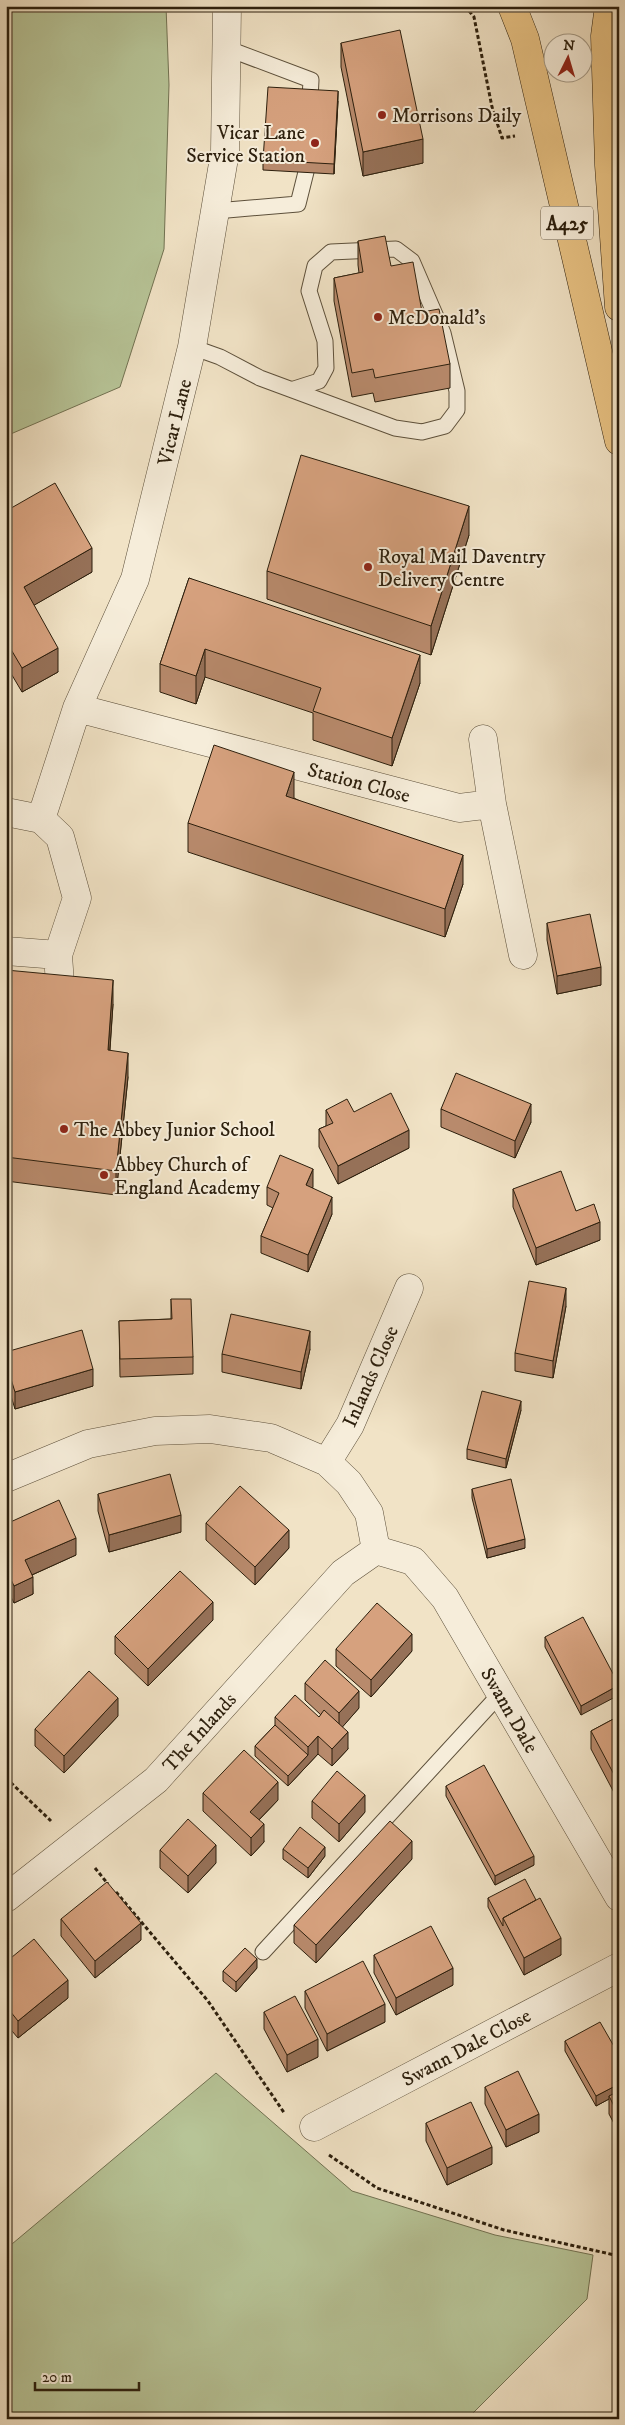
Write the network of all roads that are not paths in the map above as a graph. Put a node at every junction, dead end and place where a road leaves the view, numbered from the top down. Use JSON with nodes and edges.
{"nodes":[{"id":1,"x":227,"y":6,"type":"edge"},
{"id":2,"x":512,"y":6,"type":"edge"},
{"id":3,"x":609,"y":6,"type":"edge"},
{"id":4,"x":226,"y":48,"type":"junction"},
{"id":5,"x":310,"y":99,"type":"edge"},
{"id":6,"x":306,"y":172,"type":"edge"},
{"id":7,"x":216,"y":211,"type":"junction"},
{"id":8,"x":619,"y":307,"type":"edge"},
{"id":9,"x":192,"y":347,"type":"junction"},
{"id":10,"x":294,"y":389,"type":"junction"},
{"id":11,"x":619,"y":442,"type":"edge"},
{"id":12,"x":77,"y":708,"type":"junction"},
{"id":13,"x":483,"y":739,"type":"dead end"},
{"id":14,"x":492,"y":804,"type":"junction"},
{"id":15,"x":6,"y":812,"type":"edge"},
{"id":16,"x":41,"y":819,"type":"junction"},
{"id":17,"x":6,"y":951,"type":"edge"},
{"id":18,"x":58,"y":955,"type":"junction"},
{"id":19,"x":523,"y":955,"type":"dead end"},
{"id":20,"x":60,"y":984,"type":"edge"},
{"id":21,"x":409,"y":1288,"type":"dead end"},
{"id":22,"x":327,"y":1462,"type":"junction"},
{"id":23,"x":6,"y":1478,"type":"edge"},
{"id":24,"x":376,"y":1550,"type":"junction"},
{"id":25,"x":501,"y":1694,"type":"junction"},
{"id":26,"x":619,"y":1897,"type":"edge"},
{"id":27,"x":6,"y":1898,"type":"edge"},
{"id":28,"x":263,"y":1952,"type":"dead end"},
{"id":29,"x":619,"y":1967,"type":"edge"},
{"id":30,"x":307,"y":2131,"type":"road end"}],
"edges":[{"from":1,"to":4,"type":"street","name":"Vicar Lane"},
{"from":2,"to":11,"type":"main road","number":"A425"},
{"from":3,"to":8,"type":"main road","number":"A425"},
{"from":4,"to":5,"type":"lane"},
{"from":4,"to":7,"type":"street","name":"Vicar Lane"},
{"from":6,"to":7,"type":"lane"},
{"from":7,"to":9,"type":"street","name":"Vicar Lane"},
{"from":9,"to":10,"type":"lane"},
{"from":9,"to":12,"type":"street","name":"Vicar Lane"},
{"from":10,"to":10,"type":"lane"},
{"from":12,"to":14,"type":"street","name":"Station Close"},
{"from":12,"to":16,"type":"street","name":"Vicar Lane"},
{"from":13,"to":14,"type":"street"},
{"from":14,"to":19,"type":"street"},
{"from":15,"to":16,"type":"street"},
{"from":16,"to":18,"type":"street"},
{"from":17,"to":18,"type":"street"},
{"from":18,"to":20,"type":"street"},
{"from":21,"to":22,"type":"street","name":"Inlands Close"},
{"from":22,"to":23,"type":"street"},
{"from":22,"to":24,"type":"street"},
{"from":24,"to":25,"type":"street","name":"Swann Dale"},
{"from":24,"to":27,"type":"street","name":"The Inlands"},
{"from":25,"to":26,"type":"street","name":"Swann Dale"},
{"from":25,"to":28,"type":"lane"},
{"from":29,"to":30,"type":"street","name":"Swann Dale Close"}]}
